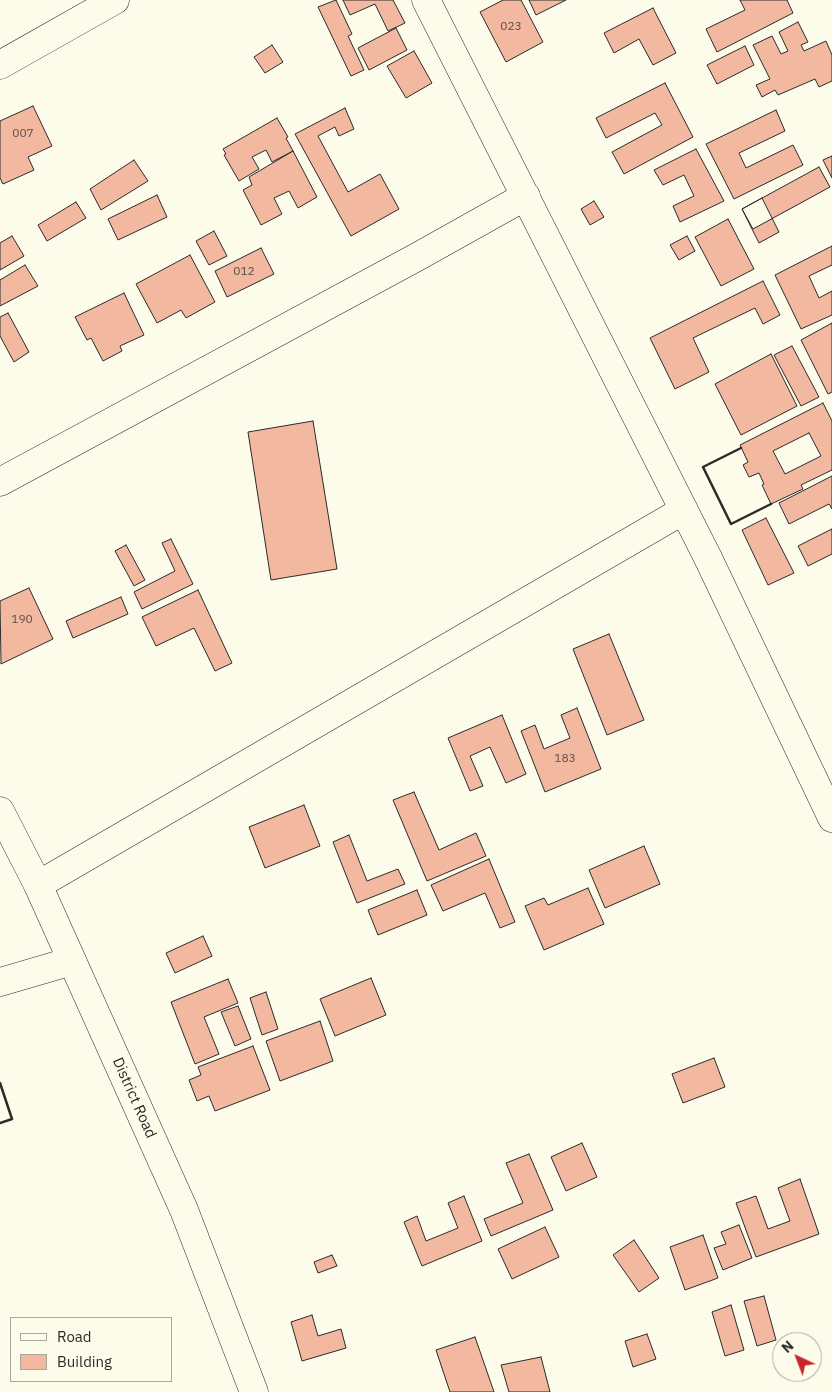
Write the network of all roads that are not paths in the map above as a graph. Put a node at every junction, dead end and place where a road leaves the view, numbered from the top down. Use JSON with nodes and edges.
{"nodes":[{"id":1,"x":115,"y":0,"type":"edge"},
{"id":2,"x":426,"y":0,"type":"edge"},
{"id":3,"x":0,"y":65,"type":"edge"},
{"id":4,"x":526,"y":196,"type":"junction"},
{"id":5,"x":0,"y":482,"type":"edge"},
{"id":6,"x":684,"y":510,"type":"junction"},
{"id":7,"x":0,"y":811,"type":"edge"},
{"id":8,"x":832,"y":818,"type":"edge"},
{"id":9,"x":38,"y":885,"type":"junction"},
{"id":10,"x":72,"y":961,"type":"junction"},
{"id":11,"x":0,"y":982,"type":"edge"},
{"id":12,"x":254,"y":1392,"type":"edge"}],
"edges":[{"from":1,"to":3,"type":"street"},
{"from":2,"to":4,"type":"street"},
{"from":4,"to":5,"type":"street"},
{"from":4,"to":6,"type":"street"},
{"from":6,"to":8,"type":"street"},
{"from":6,"to":9,"type":"street"},
{"from":7,"to":9,"type":"street","name":"District Road"},
{"from":9,"to":10,"type":"street","name":"District Road"},
{"from":10,"to":11,"type":"street"},
{"from":10,"to":12,"type":"street","name":"District Road"}]}
